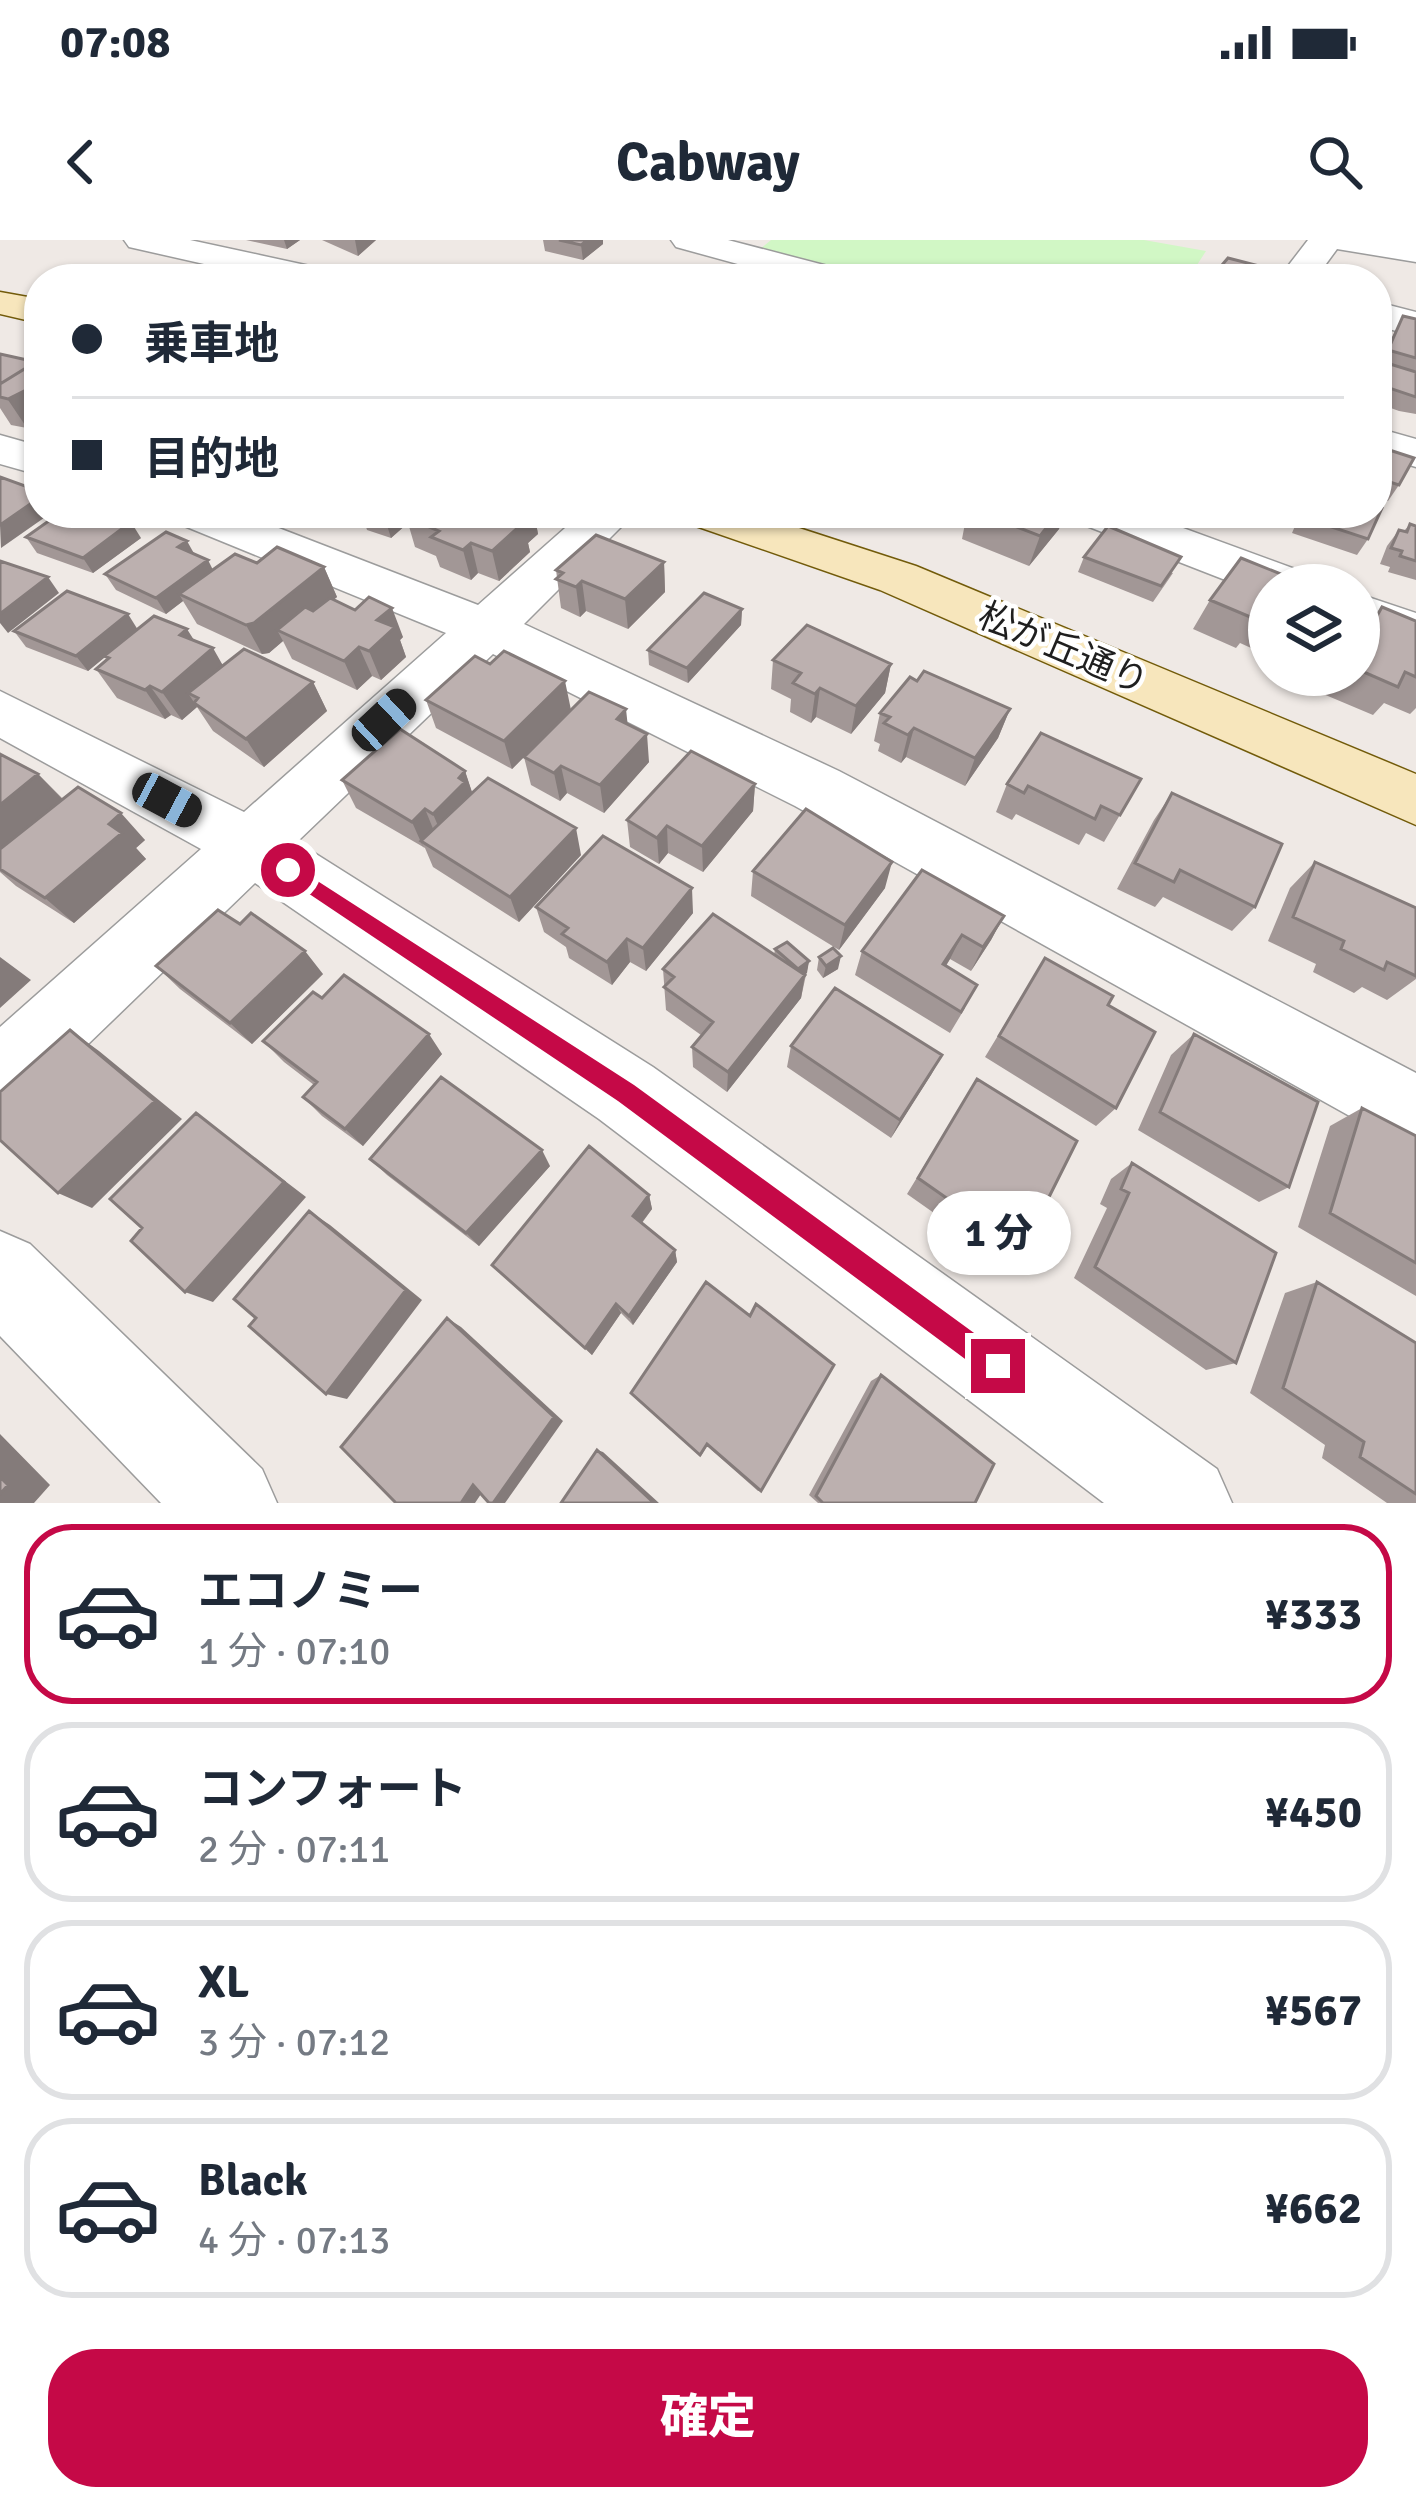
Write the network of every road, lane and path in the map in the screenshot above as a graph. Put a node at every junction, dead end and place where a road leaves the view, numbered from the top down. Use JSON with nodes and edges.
{"nodes":[{"id":1,"x":141,"y":240,"type":"edge"},
{"id":2,"x":688,"y":240,"type":"edge"},
{"id":3,"x":1326,"y":240,"type":"edge"},
{"id":4,"x":1342,"y":240,"type":"edge"},
{"id":5,"x":1416,"y":251,"type":"edge"},
{"id":6,"x":251,"y":264,"type":"edge"},
{"id":7,"x":778,"y":264,"type":"edge"},
{"id":8,"x":1307,"y":264,"type":"edge"},
{"id":9,"x":232,"y":528,"type":"edge"},
{"id":10,"x":594,"y":528,"type":"edge"},
{"id":11,"x":749,"y":528,"type":"edge"},
{"id":12,"x":1136,"y":528,"type":"edge"},
{"id":13,"x":1248,"y":570,"type":"edge"},
{"id":14,"x":1380,"y":620,"type":"edge"},
{"id":15,"x":484,"y":626,"type":"junction"},
{"id":16,"x":1416,"y":633,"type":"edge"},
{"id":17,"x":0,"y":712,"type":"edge"},
{"id":18,"x":1416,"y":800,"type":"edge"},
{"id":19,"x":250,"y":845,"type":"junction"},
{"id":20,"x":0,"y":1077,"type":"edge"},
{"id":21,"x":1416,"y":1115,"type":"edge"},
{"id":22,"x":0,"y":1274,"type":"edge"},
{"id":23,"x":228,"y":1503,"type":"edge"},
{"id":24,"x":1184,"y":1503,"type":"edge"}],
"edges":[{"from":1,"to":6,"type":"street"},
{"from":2,"to":7,"type":"street"},
{"from":3,"to":8,"type":"street"},
{"from":4,"to":5,"type":"street"},
{"from":9,"to":15,"type":"street"},
{"from":10,"to":15,"type":"street"},
{"from":11,"to":18,"type":"street","name":"松が丘通り"},
{"from":12,"to":13,"type":"street"},
{"from":14,"to":16,"type":"street"},
{"from":15,"to":19,"type":"street"},
{"from":15,"to":21,"type":"street"},
{"from":17,"to":19,"type":"street"},
{"from":19,"to":20,"type":"street"},
{"from":19,"to":24,"type":"street"},
{"from":22,"to":23,"type":"street"}]}
